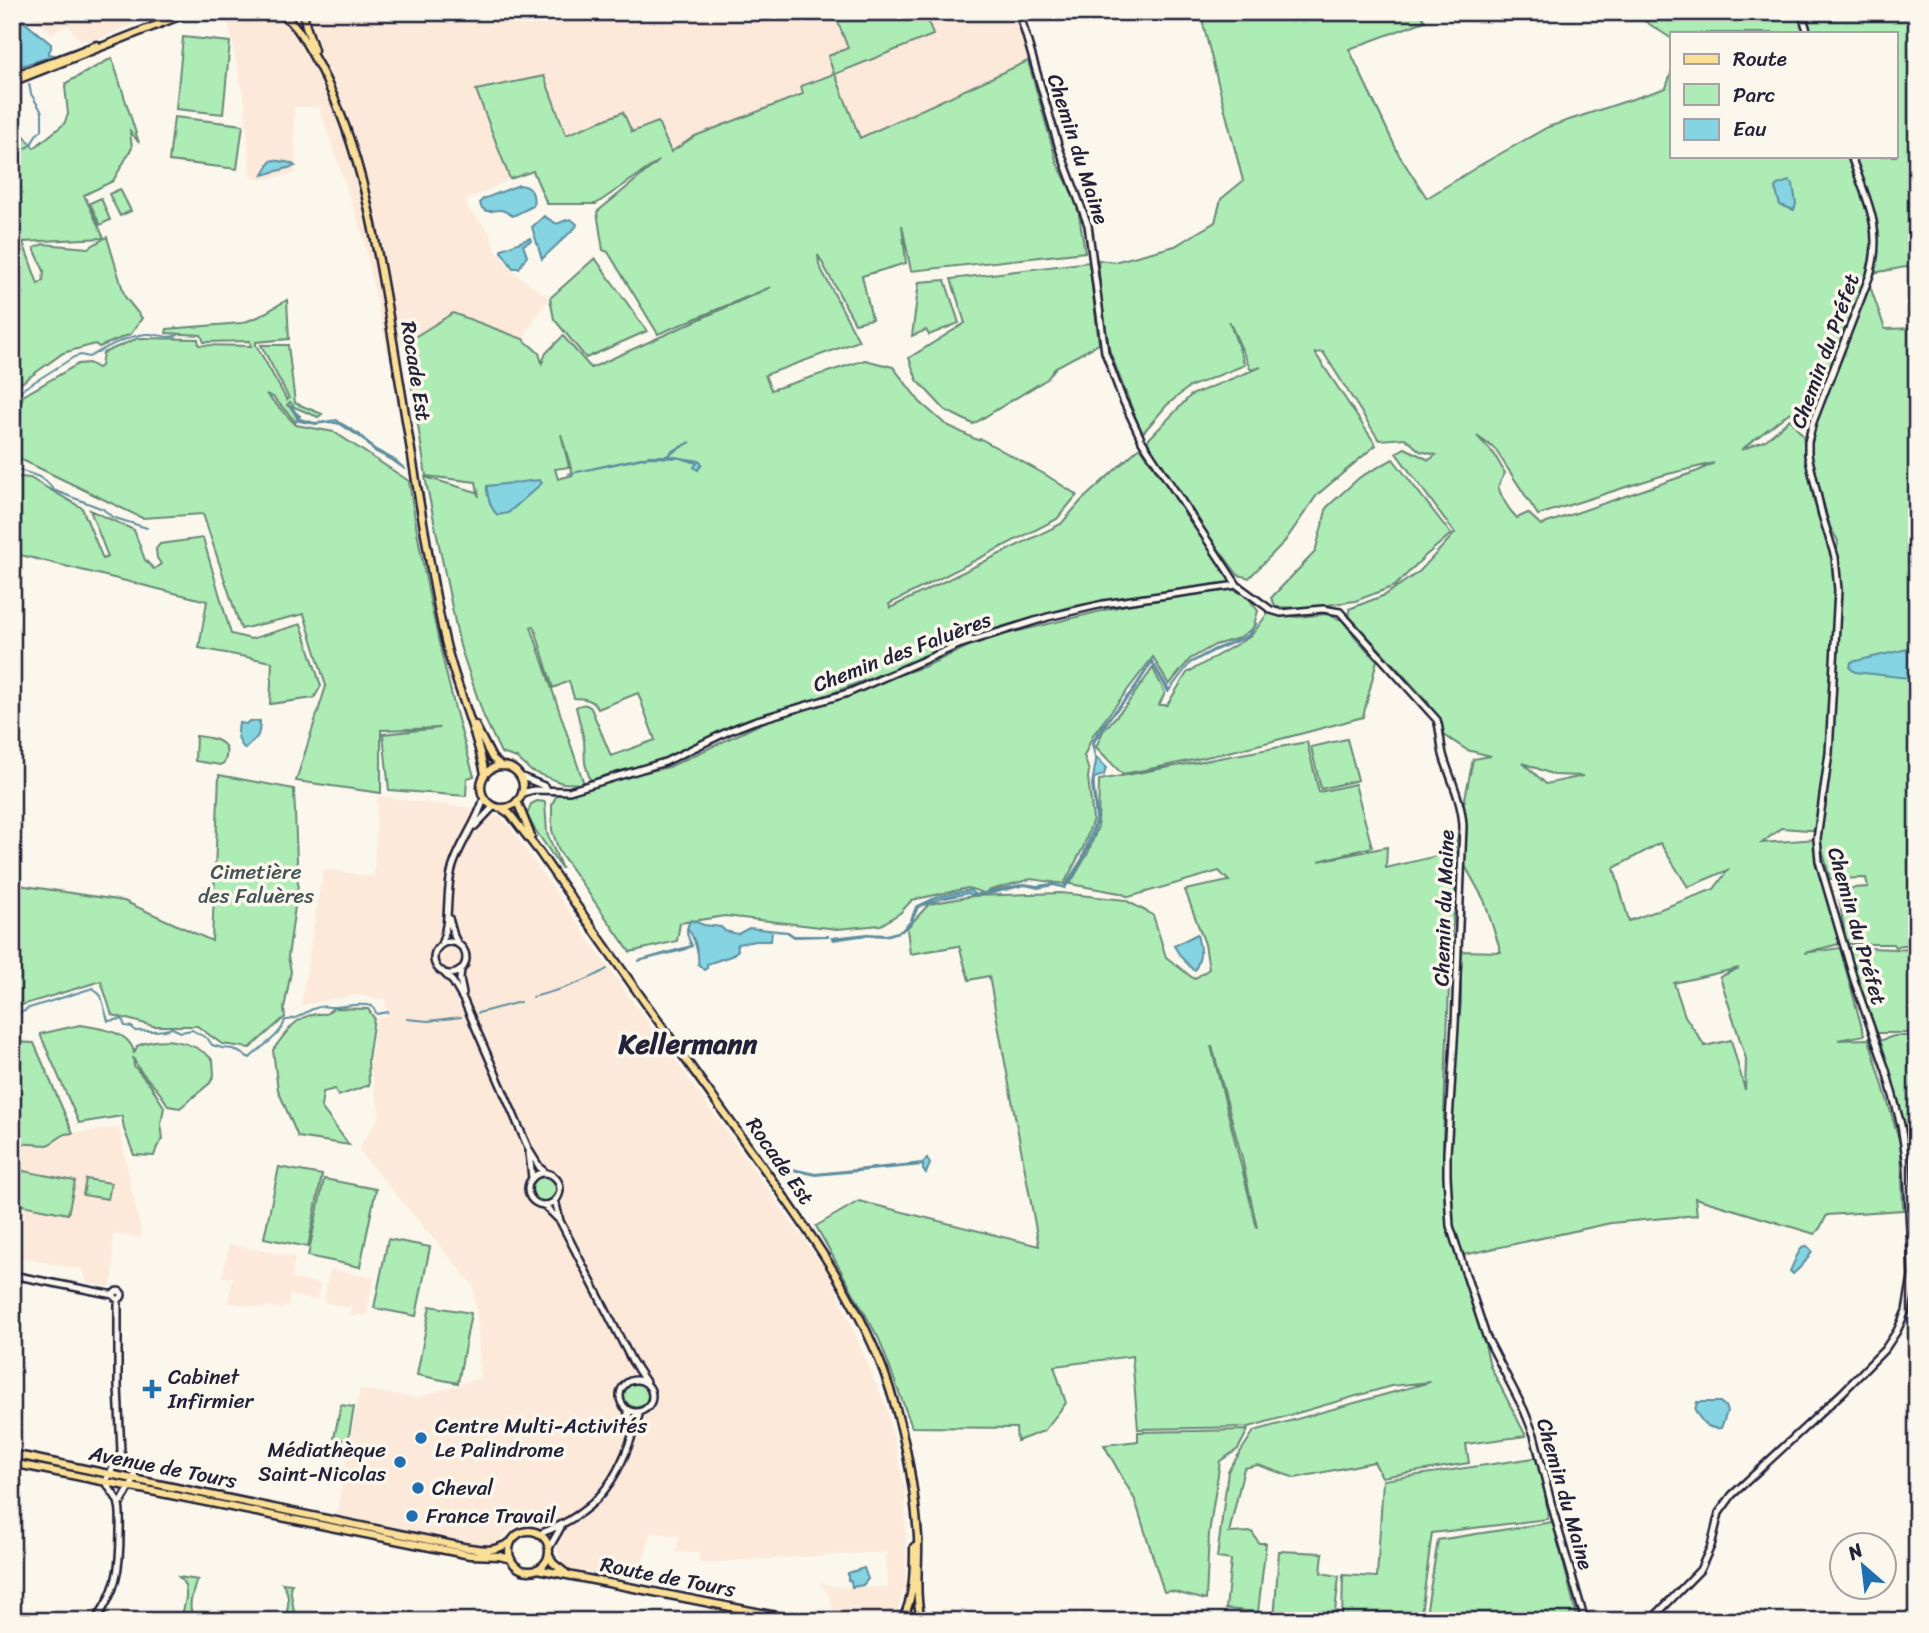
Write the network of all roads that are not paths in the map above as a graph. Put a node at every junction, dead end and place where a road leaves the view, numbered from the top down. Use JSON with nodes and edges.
{"nodes":[{"id":1,"x":180,"y":12,"type":"edge"},
{"id":2,"x":190,"y":12,"type":"edge"},
{"id":3,"x":270,"y":12,"type":"edge"},
{"id":4,"x":294,"y":12,"type":"edge"},
{"id":5,"x":303,"y":12,"type":"edge"},
{"id":6,"x":1019,"y":12,"type":"edge"},
{"id":7,"x":1801,"y":12,"type":"edge"},
{"id":8,"x":283,"y":15,"type":"junction"},
{"id":9,"x":1808,"y":32,"type":"edge"},
{"id":10,"x":319,"y":65,"type":"junction"},
{"id":11,"x":12,"y":80,"type":"edge"},
{"id":12,"x":1852,"y":158,"type":"edge"},
{"id":13,"x":1237,"y":585,"type":"junction"},
{"id":14,"x":458,"y":688,"type":"junction"},
{"id":15,"x":501,"y":765,"type":"junction"},
{"id":16,"x":485,"y":774,"type":"junction"},
{"id":17,"x":520,"y":776,"type":"junction"},
{"id":18,"x":548,"y":790,"type":"junction"},
{"id":19,"x":522,"y":793,"type":"junction"},
{"id":20,"x":484,"y":798,"type":"junction"},
{"id":21,"x":517,"y":801,"type":"junction"},
{"id":22,"x":497,"y":807,"type":"junction"},
{"id":23,"x":471,"y":831,"type":"junction"},
{"id":24,"x":540,"y":853,"type":"junction"},
{"id":25,"x":448,"y":915,"type":"junction"},
{"id":26,"x":458,"y":944,"type":"junction"},
{"id":27,"x":441,"y":945,"type":"junction"},
{"id":28,"x":461,"y":970,"type":"junction"},
{"id":29,"x":442,"y":971,"type":"junction"},
{"id":30,"x":464,"y":1001,"type":"junction"},
{"id":31,"x":528,"y":1150,"type":"junction"},
{"id":32,"x":545,"y":1172,"type":"junction"},
{"id":33,"x":532,"y":1178,"type":"junction"},
{"id":34,"x":555,"y":1200,"type":"junction"},
{"id":35,"x":544,"y":1205,"type":"junction"},
{"id":36,"x":560,"y":1221,"type":"junction"},
{"id":37,"x":12,"y":1275,"type":"edge"},
{"id":38,"x":632,"y":1361,"type":"junction"},
{"id":39,"x":630,"y":1381,"type":"junction"},
{"id":40,"x":646,"y":1382,"type":"junction"},
{"id":41,"x":627,"y":1410,"type":"junction"},
{"id":42,"x":640,"y":1412,"type":"junction"},
{"id":43,"x":633,"y":1436,"type":"junction"},
{"id":44,"x":121,"y":1451,"type":"junction"},
{"id":45,"x":12,"y":1454,"type":"edge"},
{"id":46,"x":12,"y":1463,"type":"edge"},
{"id":47,"x":115,"y":1465,"type":"junction"},
{"id":48,"x":126,"y":1466,"type":"junction"},
{"id":49,"x":109,"y":1474,"type":"junction"},
{"id":50,"x":135,"y":1479,"type":"junction"},
{"id":51,"x":106,"y":1482,"type":"junction"},
{"id":52,"x":132,"y":1487,"type":"junction"},
{"id":53,"x":115,"y":1495,"type":"junction"},
{"id":54,"x":125,"y":1496,"type":"junction"},
{"id":55,"x":119,"y":1506,"type":"junction"},
{"id":56,"x":566,"y":1522,"type":"junction"},
{"id":57,"x":916,"y":1524,"type":"junction"},
{"id":58,"x":540,"y":1534,"type":"junction"},
{"id":59,"x":511,"y":1542,"type":"junction"},
{"id":60,"x":549,"y":1552,"type":"junction"},
{"id":61,"x":512,"y":1559,"type":"junction"},
{"id":62,"x":537,"y":1569,"type":"junction"},
{"id":63,"x":569,"y":1575,"type":"junction"},
{"id":64,"x":911,"y":1620,"type":"edge"},
{"id":65,"x":95,"y":1621,"type":"edge"},
{"id":66,"x":802,"y":1621,"type":"edge"},
{"id":67,"x":1585,"y":1621,"type":"edge"},
{"id":68,"x":1650,"y":1621,"type":"edge"}],
"edges":[{"from":1,"to":11,"type":"main road"},
{"from":2,"to":11,"type":"main road"},
{"from":3,"to":8,"type":"main road"},
{"from":4,"to":8,"type":"main road"},
{"from":5,"to":10,"type":"main road"},
{"from":6,"to":13,"type":"street","name":"Chemin du Maine"},
{"from":7,"to":9,"type":"street"},
{"from":8,"to":10,"type":"main road"},
{"from":10,"to":14,"type":"main road","name":"Rocade Est"},
{"from":12,"to":68,"type":"street","name":"Chemin du Préfet"},
{"from":13,"to":18,"type":"street","name":"Chemin des Faluères"},
{"from":13,"to":67,"type":"street","name":"Chemin du Maine"},
{"from":14,"to":15,"type":"main road","name":"Rocade Est"},
{"from":14,"to":16,"type":"main road","name":"Rocade Est"},
{"from":15,"to":16,"type":"main road"},
{"from":15,"to":17,"type":"main road"},
{"from":16,"to":20,"type":"main road"},
{"from":17,"to":18,"type":"street"},
{"from":17,"to":19,"type":"main road"},
{"from":18,"to":19,"type":"street","name":"Chemin des Faluères"},
{"from":19,"to":21,"type":"main road"},
{"from":20,"to":22,"type":"main road"},
{"from":20,"to":23,"type":"street"},
{"from":21,"to":22,"type":"main road"},
{"from":21,"to":24,"type":"main road","name":"Rocade Est"},
{"from":22,"to":23,"type":"street"},
{"from":22,"to":24,"type":"main road","name":"Rocade Est"},
{"from":23,"to":25,"type":"street"},
{"from":24,"to":57,"type":"main road","name":"Rocade Est"},
{"from":25,"to":26,"type":"street"},
{"from":25,"to":27,"type":"street"},
{"from":26,"to":27,"type":"street"},
{"from":26,"to":28,"type":"street"},
{"from":27,"to":29,"type":"street"},
{"from":28,"to":29,"type":"street"},
{"from":28,"to":30,"type":"street"},
{"from":29,"to":30,"type":"street"},
{"from":30,"to":31,"type":"street"},
{"from":31,"to":32,"type":"street"},
{"from":31,"to":33,"type":"street"},
{"from":32,"to":33,"type":"street"},
{"from":32,"to":34,"type":"street"},
{"from":33,"to":35,"type":"street"},
{"from":34,"to":35,"type":"street"},
{"from":34,"to":36,"type":"street"},
{"from":35,"to":36,"type":"street"},
{"from":36,"to":38,"type":"street"},
{"from":37,"to":44,"type":"street"},
{"from":38,"to":39,"type":"street"},
{"from":38,"to":40,"type":"street"},
{"from":39,"to":40,"type":"street"},
{"from":39,"to":41,"type":"street"},
{"from":40,"to":42,"type":"street"},
{"from":41,"to":42,"type":"street"},
{"from":41,"to":43,"type":"street"},
{"from":42,"to":43,"type":"street"},
{"from":43,"to":56,"type":"street"},
{"from":44,"to":47,"type":"street"},
{"from":44,"to":48,"type":"street"},
{"from":45,"to":49,"type":"main road","name":"Avenue de Tours"},
{"from":46,"to":51,"type":"main road","name":"Avenue de Tours"},
{"from":47,"to":48,"type":"street"},
{"from":47,"to":49,"type":"street"},
{"from":48,"to":50,"type":"street"},
{"from":49,"to":50,"type":"main road","name":"Avenue de Tours"},
{"from":49,"to":51,"type":"street"},
{"from":50,"to":52,"type":"street"},
{"from":50,"to":59,"type":"main road","name":"Avenue de Tours"},
{"from":51,"to":52,"type":"main road","name":"Avenue de Tours"},
{"from":51,"to":53,"type":"street"},
{"from":52,"to":54,"type":"street"},
{"from":52,"to":61,"type":"main road","name":"Avenue de Tours"},
{"from":53,"to":54,"type":"street"},
{"from":53,"to":55,"type":"street"},
{"from":54,"to":55,"type":"street"},
{"from":55,"to":65,"type":"street"},
{"from":56,"to":58,"type":"street"},
{"from":56,"to":60,"type":"street"},
{"from":57,"to":64,"type":"main road","name":"Rocade Est"},
{"from":57,"to":64,"type":"main road","name":"Rocade Est"},
{"from":58,"to":59,"type":"main road"},
{"from":58,"to":60,"type":"main road"},
{"from":59,"to":61,"type":"main road"},
{"from":60,"to":62,"type":"main road"},
{"from":60,"to":63,"type":"main road","name":"Route de Tours"},
{"from":61,"to":62,"type":"main road"},
{"from":62,"to":63,"type":"main road","name":"Route de Tours"},
{"from":63,"to":66,"type":"main road","name":"Route de Tours"}]}
